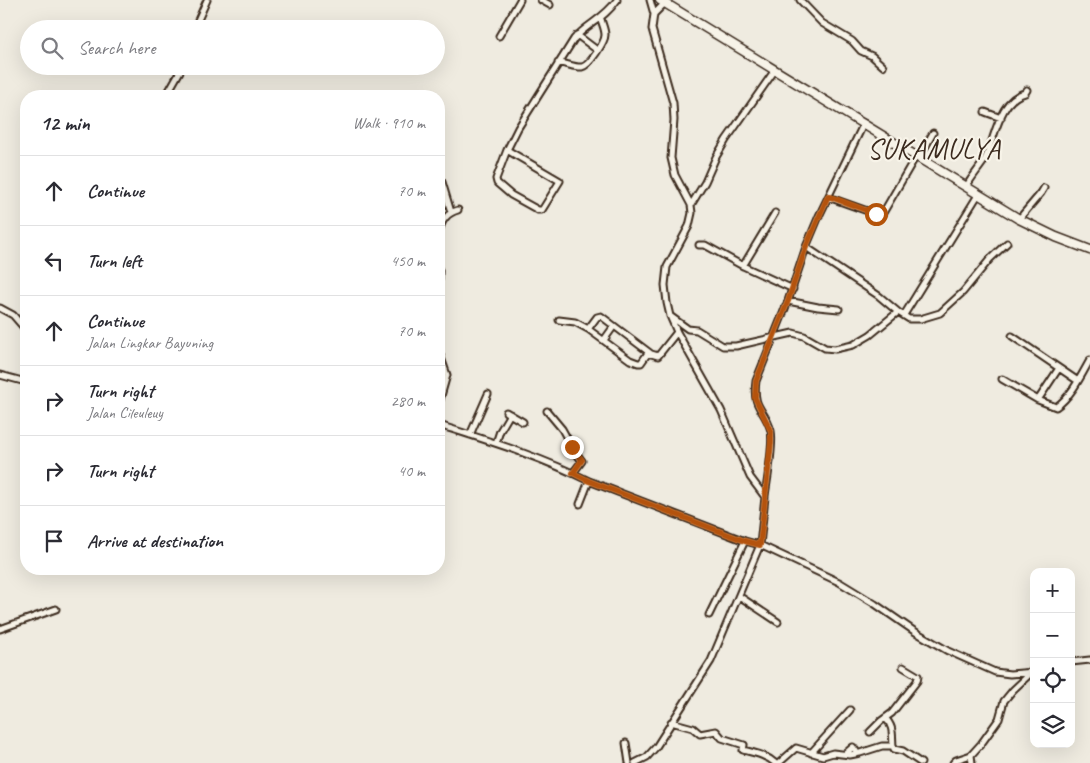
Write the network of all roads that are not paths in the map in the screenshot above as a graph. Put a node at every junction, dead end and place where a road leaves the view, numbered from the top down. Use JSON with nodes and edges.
{"nodes":[{"id":1,"x":207,"y":0,"type":"edge"},
{"id":2,"x":520,"y":0,"type":"edge"},
{"id":3,"x":541,"y":0,"type":"edge"},
{"id":4,"x":617,"y":0,"type":"edge"},
{"id":5,"x":650,"y":0,"type":"edge"},
{"id":6,"x":800,"y":0,"type":"edge"},
{"id":7,"x":663,"y":2,"type":"edge"},
{"id":8,"x":550,"y":5,"type":"dead end"},
{"id":9,"x":654,"y":14,"type":"junction"},
{"id":10,"x":601,"y":19,"type":"junction"},
{"id":11,"x":198,"y":20,"type":"edge"},
{"id":12,"x":578,"y":35,"type":"junction"},
{"id":13,"x":499,"y":36,"type":"dead end"},
{"id":14,"x":598,"y":50,"type":"junction"},
{"id":15,"x":558,"y":63,"type":"junction"},
{"id":16,"x":883,"y":66,"type":"dead end"},
{"id":17,"x":776,"y":70,"type":"junction"},
{"id":18,"x":178,"y":75,"type":"edge"},
{"id":19,"x":169,"y":90,"type":"edge"},
{"id":20,"x":1027,"y":90,"type":"dead end"},
{"id":21,"x":985,"y":112,"type":"dead end"},
{"id":22,"x":1001,"y":118,"type":"junction"},
{"id":23,"x":864,"y":123,"type":"junction"},
{"id":24,"x":934,"y":134,"type":"dead end"},
{"id":25,"x":508,"y":150,"type":"junction"},
{"id":26,"x":918,"y":157,"type":"junction"},
{"id":27,"x":966,"y":187,"type":"junction"},
{"id":28,"x":1044,"y":188,"type":"dead end"},
{"id":29,"x":445,"y":192,"type":"edge"},
{"id":30,"x":978,"y":195,"type":"junction"},
{"id":31,"x":828,"y":196,"type":"junction"},
{"id":32,"x":690,"y":205,"type":"junction"},
{"id":33,"x":458,"y":210,"type":"dead end"},
{"id":34,"x":451,"y":212,"type":"junction"},
{"id":35,"x":775,"y":213,"type":"dead end"},
{"id":36,"x":445,"y":217,"type":"edge"},
{"id":37,"x":1019,"y":219,"type":"junction"},
{"id":38,"x":1007,"y":243,"type":"dead end"},
{"id":39,"x":699,"y":244,"type":"dead end"},
{"id":40,"x":806,"y":247,"type":"junction"},
{"id":41,"x":1090,"y":250,"type":"edge"},
{"id":42,"x":744,"y":266,"type":"junction"},
{"id":43,"x":792,"y":289,"type":"junction"},
{"id":44,"x":788,"y":301,"type":"junction"},
{"id":45,"x":0,"y":308,"type":"edge"},
{"id":46,"x":839,"y":309,"type":"dead end"},
{"id":47,"x":898,"y":312,"type":"junction"},
{"id":48,"x":670,"y":316,"type":"junction"},
{"id":49,"x":904,"y":316,"type":"junction"},
{"id":50,"x":559,"y":320,"type":"dead end"},
{"id":51,"x":20,"y":323,"type":"edge"},
{"id":52,"x":614,"y":326,"type":"junction"},
{"id":53,"x":588,"y":329,"type":"junction"},
{"id":54,"x":677,"y":332,"type":"junction"},
{"id":55,"x":1012,"y":336,"type":"dead end"},
{"id":56,"x":774,"y":337,"type":"junction"},
{"id":57,"x":604,"y":340,"type":"junction"},
{"id":58,"x":650,"y":352,"type":"junction"},
{"id":59,"x":1090,"y":360,"type":"edge"},
{"id":60,"x":1058,"y":368,"type":"junction"},
{"id":61,"x":0,"y":374,"type":"edge"},
{"id":62,"x":1002,"y":379,"type":"dead end"},
{"id":63,"x":20,"y":380,"type":"edge"},
{"id":64,"x":1078,"y":381,"type":"junction"},
{"id":65,"x":488,"y":394,"type":"dead end"},
{"id":66,"x":1038,"y":400,"type":"junction"},
{"id":67,"x":547,"y":411,"type":"dead end"},
{"id":68,"x":523,"y":422,"type":"dead end"},
{"id":69,"x":445,"y":426,"type":"edge"},
{"id":70,"x":470,"y":435,"type":"junction"},
{"id":71,"x":496,"y":443,"type":"junction"},
{"id":72,"x":573,"y":473,"type":"junction"},
{"id":73,"x":589,"y":481,"type":"junction"},
{"id":74,"x":765,"y":497,"type":"junction"},
{"id":75,"x":580,"y":504,"type":"dead end"},
{"id":76,"x":745,"y":541,"type":"junction"},
{"id":77,"x":760,"y":545,"type":"junction"},
{"id":78,"x":739,"y":596,"type":"junction"},
{"id":79,"x":56,"y":609,"type":"dead end"},
{"id":80,"x":709,"y":615,"type":"dead end"},
{"id":81,"x":778,"y":622,"type":"dead end"},
{"id":82,"x":0,"y":629,"type":"edge"},
{"id":83,"x":1090,"y":660,"type":"edge"},
{"id":84,"x":1075,"y":662,"type":"edge"},
{"id":85,"x":903,"y":667,"type":"dead end"},
{"id":86,"x":1030,"y":672,"type":"edge"},
{"id":87,"x":1030,"y":674,"type":"edge"},
{"id":88,"x":850,"y":710,"type":"dead end"},
{"id":89,"x":885,"y":718,"type":"junction"},
{"id":90,"x":671,"y":722,"type":"junction"},
{"id":91,"x":870,"y":732,"type":"dead end"},
{"id":92,"x":626,"y":744,"type":"dead end"},
{"id":93,"x":893,"y":746,"type":"junction"},
{"id":94,"x":856,"y":751,"type":"dead end"},
{"id":95,"x":811,"y":753,"type":"junction"},
{"id":96,"x":971,"y":754,"type":"junction"},
{"id":97,"x":844,"y":755,"type":"junction"},
{"id":98,"x":629,"y":763,"type":"edge"},
{"id":99,"x":635,"y":763,"type":"edge"},
{"id":100,"x":775,"y":763,"type":"edge"},
{"id":101,"x":779,"y":763,"type":"edge"},
{"id":102,"x":921,"y":763,"type":"edge"},
{"id":103,"x":953,"y":763,"type":"edge"},
{"id":104,"x":972,"y":763,"type":"edge"}],
"edges":[{"from":1,"to":11,"type":"street"},
{"from":2,"to":13,"type":"street"},
{"from":3,"to":8,"type":"street"},
{"from":4,"to":10,"type":"street"},
{"from":5,"to":9,"type":"street"},
{"from":6,"to":16,"type":"street"},
{"from":7,"to":9,"type":"street"},
{"from":7,"to":17,"type":"highway"},
{"from":9,"to":32,"type":"street"},
{"from":10,"to":12,"type":"street"},
{"from":10,"to":14,"type":"street"},
{"from":12,"to":14,"type":"street"},
{"from":12,"to":15,"type":"street"},
{"from":14,"to":15,"type":"street"},
{"from":15,"to":25,"type":"street"},
{"from":17,"to":23,"type":"highway"},
{"from":17,"to":32,"type":"street"},
{"from":18,"to":19,"type":"street"},
{"from":20,"to":22,"type":"street"},
{"from":21,"to":22,"type":"street"},
{"from":22,"to":27,"type":"street"},
{"from":23,"to":26,"type":"highway"},
{"from":23,"to":31,"type":"street"},
{"from":24,"to":26,"type":"street"},
{"from":25,"to":25,"type":"street"},
{"from":26,"to":27,"type":"highway"},
{"from":26,"to":31,"type":"street"},
{"from":27,"to":30,"type":"highway"},
{"from":28,"to":37,"type":"street"},
{"from":29,"to":34,"type":"street"},
{"from":30,"to":37,"type":"highway"},
{"from":30,"to":49,"type":"street"},
{"from":31,"to":40,"type":"street"},
{"from":32,"to":48,"type":"street"},
{"from":33,"to":34,"type":"street"},
{"from":34,"to":36,"type":"street"},
{"from":35,"to":42,"type":"street"},
{"from":37,"to":41,"type":"highway"},
{"from":38,"to":49,"type":"street"},
{"from":39,"to":42,"type":"street"},
{"from":40,"to":43,"type":"street"},
{"from":40,"to":47,"type":"street"},
{"from":42,"to":43,"type":"street"},
{"from":43,"to":44,"type":"street"},
{"from":44,"to":46,"type":"street"},
{"from":44,"to":56,"type":"street"},
{"from":45,"to":51,"type":"street"},
{"from":47,"to":49,"type":"street"},
{"from":47,"to":56,"type":"street"},
{"from":48,"to":54,"type":"street"},
{"from":48,"to":56,"type":"street"},
{"from":50,"to":53,"type":"street"},
{"from":52,"to":53,"type":"street"},
{"from":52,"to":57,"type":"street"},
{"from":52,"to":58,"type":"street"},
{"from":53,"to":57,"type":"street"},
{"from":54,"to":58,"type":"street"},
{"from":54,"to":74,"type":"street"},
{"from":55,"to":60,"type":"street"},
{"from":56,"to":74,"type":"street"},
{"from":57,"to":58,"type":"street"},
{"from":59,"to":64,"type":"street"},
{"from":60,"to":64,"type":"street"},
{"from":60,"to":66,"type":"street"},
{"from":61,"to":63,"type":"street"},
{"from":62,"to":66,"type":"street"},
{"from":64,"to":66,"type":"street"},
{"from":65,"to":70,"type":"street"},
{"from":67,"to":72,"type":"street"},
{"from":68,"to":71,"type":"street"},
{"from":69,"to":70,"type":"street"},
{"from":70,"to":71,"type":"street"},
{"from":71,"to":72,"type":"street"},
{"from":72,"to":73,"type":"street"},
{"from":73,"to":75,"type":"street"},
{"from":73,"to":76,"type":"street"},
{"from":74,"to":77,"type":"street"},
{"from":76,"to":77,"type":"street"},
{"from":76,"to":80,"type":"street"},
{"from":77,"to":78,"type":"street"},
{"from":77,"to":86,"type":"street"},
{"from":78,"to":81,"type":"street"},
{"from":78,"to":90,"type":"street"},
{"from":79,"to":82,"type":"street"},
{"from":83,"to":84,"type":"street"},
{"from":85,"to":89,"type":"street"},
{"from":87,"to":96,"type":"street"},
{"from":88,"to":95,"type":"street"},
{"from":89,"to":91,"type":"street"},
{"from":89,"to":93,"type":"street"},
{"from":90,"to":99,"type":"street"},
{"from":90,"to":100,"type":"street"},
{"from":92,"to":98,"type":"street"},
{"from":93,"to":97,"type":"street"},
{"from":93,"to":102,"type":"street"},
{"from":94,"to":97,"type":"street"},
{"from":95,"to":97,"type":"street"},
{"from":95,"to":101,"type":"street"},
{"from":96,"to":103,"type":"street"},
{"from":96,"to":104,"type":"street"}]}
